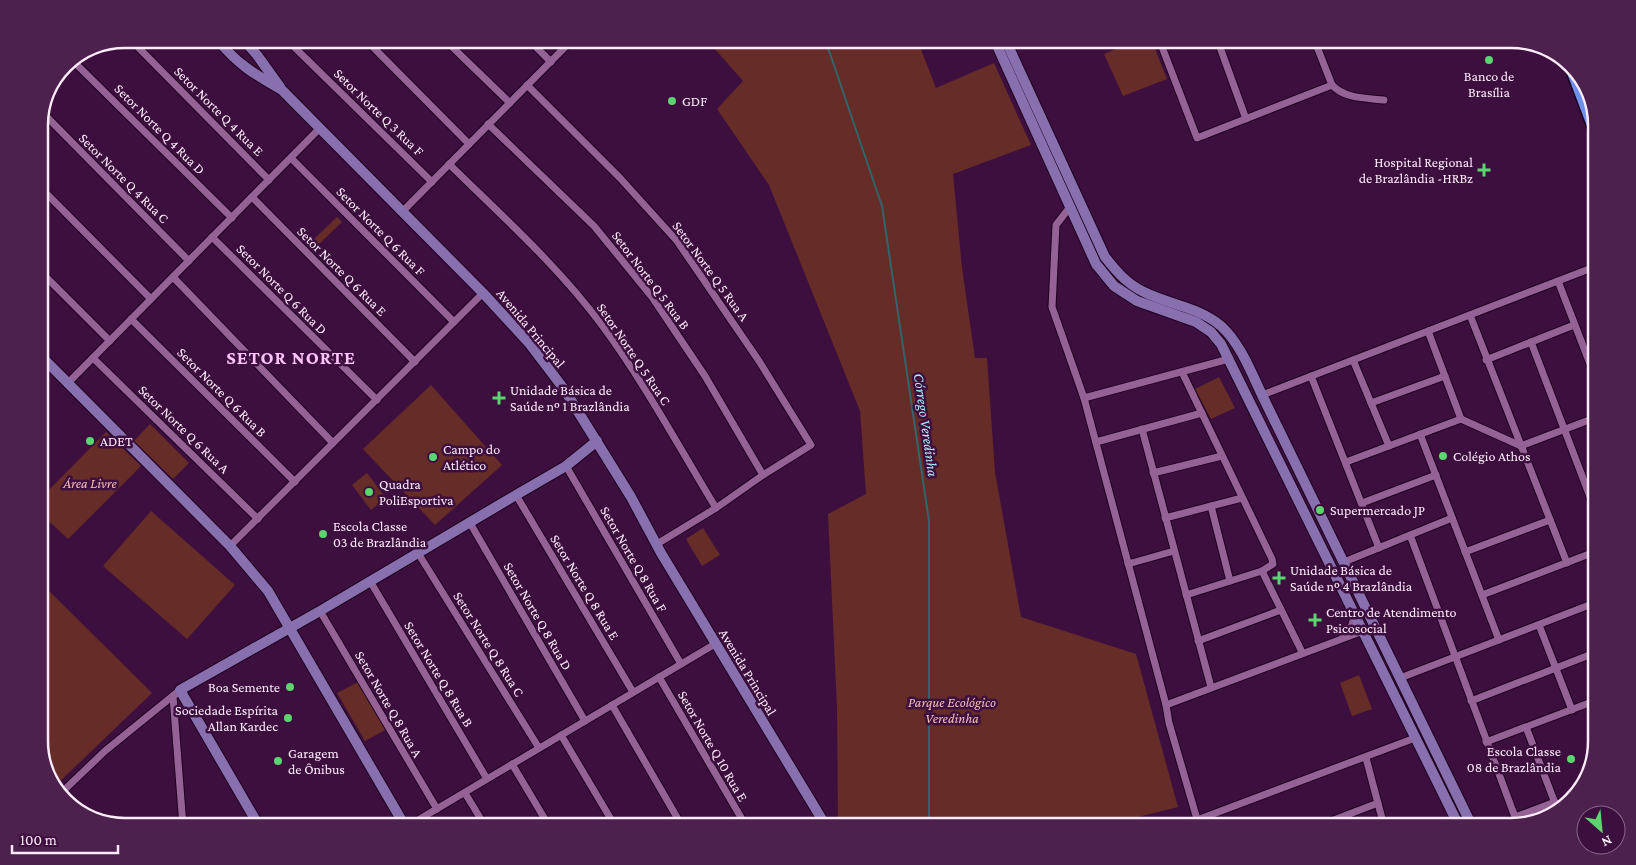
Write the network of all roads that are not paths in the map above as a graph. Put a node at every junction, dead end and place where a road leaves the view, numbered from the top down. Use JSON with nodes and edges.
{"nodes":[{"id":1,"x":138,"y":47,"type":"edge"},
{"id":2,"x":223,"y":47,"type":"edge"},
{"id":3,"x":251,"y":47,"type":"edge"},
{"id":4,"x":294,"y":47,"type":"edge"},
{"id":5,"x":373,"y":47,"type":"edge"},
{"id":6,"x":452,"y":47,"type":"edge"},
{"id":7,"x":536,"y":47,"type":"edge"},
{"id":8,"x":565,"y":47,"type":"edge"},
{"id":9,"x":1000,"y":47,"type":"edge"},
{"id":10,"x":1006,"y":47,"type":"edge"},
{"id":11,"x":1162,"y":47,"type":"edge"},
{"id":12,"x":1219,"y":47,"type":"edge"},
{"id":13,"x":1317,"y":47,"type":"edge"},
{"id":14,"x":257,"y":55,"type":"junction"},
{"id":15,"x":1008,"y":57,"type":"junction"},
{"id":16,"x":551,"y":62,"type":"junction"},
{"id":17,"x":76,"y":65,"type":"edge"},
{"id":18,"x":245,"y":69,"type":"junction"},
{"id":19,"x":528,"y":85,"type":"junction"},
{"id":20,"x":1332,"y":85,"type":"junction"},
{"id":21,"x":1578,"y":85,"type":"edge"},
{"id":22,"x":282,"y":90,"type":"junction"},
{"id":23,"x":1384,"y":100,"type":"dead end"},
{"id":24,"x":510,"y":103,"type":"junction"},
{"id":25,"x":1587,"y":110,"type":"edge"},
{"id":26,"x":48,"y":118,"type":"edge"},
{"id":27,"x":1246,"y":119,"type":"junction"},
{"id":28,"x":488,"y":124,"type":"junction"},
{"id":29,"x":319,"y":129,"type":"junction"},
{"id":30,"x":469,"y":144,"type":"junction"},
{"id":31,"x":291,"y":158,"type":"junction"},
{"id":32,"x":450,"y":164,"type":"junction"},
{"id":33,"x":269,"y":180,"type":"junction"},
{"id":34,"x":432,"y":182,"type":"junction"},
{"id":35,"x":48,"y":195,"type":"edge"},
{"id":36,"x":252,"y":197,"type":"junction"},
{"id":37,"x":1070,"y":206,"type":"junction"},
{"id":38,"x":402,"y":212,"type":"junction"},
{"id":39,"x":232,"y":218,"type":"junction"},
{"id":40,"x":212,"y":237,"type":"junction"},
{"id":41,"x":189,"y":261,"type":"junction"},
{"id":42,"x":1588,"y":269,"type":"edge"},
{"id":43,"x":173,"y":277,"type":"junction"},
{"id":44,"x":48,"y":279,"type":"edge"},
{"id":45,"x":1558,"y":281,"type":"junction"},
{"id":46,"x":483,"y":293,"type":"junction"},
{"id":47,"x":151,"y":299,"type":"junction"},
{"id":48,"x":1470,"y":315,"type":"junction"},
{"id":49,"x":131,"y":319,"type":"junction"},
{"id":50,"x":454,"y":322,"type":"junction"},
{"id":51,"x":1205,"y":322,"type":"junction"},
{"id":52,"x":1574,"y":325,"type":"junction"},
{"id":53,"x":1428,"y":331,"type":"junction"},
{"id":54,"x":110,"y":341,"type":"junction"},
{"id":55,"x":1531,"y":342,"type":"junction"},
{"id":56,"x":1241,"y":354,"type":"junction"},
{"id":57,"x":93,"y":358,"type":"junction"},
{"id":58,"x":1230,"y":359,"type":"junction"},
{"id":59,"x":1353,"y":360,"type":"junction"},
{"id":60,"x":1486,"y":360,"type":"junction"},
{"id":61,"x":1588,"y":360,"type":"edge"},
{"id":62,"x":415,"y":362,"type":"junction"},
{"id":63,"x":48,"y":363,"type":"edge"},
{"id":64,"x":1248,"y":367,"type":"junction"},
{"id":65,"x":1182,"y":372,"type":"junction"},
{"id":66,"x":1236,"y":372,"type":"junction"},
{"id":67,"x":1311,"y":376,"type":"junction"},
{"id":68,"x":1445,"y":376,"type":"junction"},
{"id":69,"x":68,"y":383,"type":"junction"},
{"id":70,"x":1262,"y":395,"type":"junction"},
{"id":71,"x":1084,"y":398,"type":"junction"},
{"id":72,"x":377,"y":400,"type":"junction"},
{"id":73,"x":1371,"y":403,"type":"junction"},
{"id":74,"x":1202,"y":413,"type":"junction"},
{"id":75,"x":1461,"y":418,"type":"junction"},
{"id":76,"x":1588,"y":420,"type":"edge"},
{"id":77,"x":1564,"y":429,"type":"junction"},
{"id":78,"x":1142,"y":430,"type":"junction"},
{"id":79,"x":1420,"y":434,"type":"junction"},
{"id":80,"x":597,"y":441,"type":"junction"},
{"id":81,"x":1096,"y":442,"type":"junction"},
{"id":82,"x":333,"y":443,"type":"junction"},
{"id":83,"x":1389,"y":446,"type":"junction"},
{"id":84,"x":1521,"y":446,"type":"junction"},
{"id":85,"x":1222,"y":456,"type":"junction"},
{"id":86,"x":1292,"y":456,"type":"junction"},
{"id":87,"x":1279,"y":461,"type":"junction"},
{"id":88,"x":1346,"y":462,"type":"junction"},
{"id":89,"x":566,"y":466,"type":"junction"},
{"id":90,"x":1154,"y":473,"type":"junction"},
{"id":91,"x":1300,"y":473,"type":"junction"},
{"id":92,"x":763,"y":475,"type":"junction"},
{"id":93,"x":1436,"y":475,"type":"junction"},
{"id":94,"x":1288,"y":478,"type":"junction"},
{"id":95,"x":295,"y":482,"type":"junction"},
{"id":96,"x":1588,"y":492,"type":"edge"},
{"id":97,"x":516,"y":496,"type":"junction"},
{"id":98,"x":1242,"y":498,"type":"junction"},
{"id":99,"x":1362,"y":503,"type":"junction"},
{"id":100,"x":1210,"y":506,"type":"junction"},
{"id":101,"x":716,"y":508,"type":"junction"},
{"id":102,"x":1166,"y":518,"type":"junction"},
{"id":103,"x":1452,"y":518,"type":"junction"},
{"id":104,"x":258,"y":519,"type":"junction"},
{"id":105,"x":1550,"y":520,"type":"junction"},
{"id":106,"x":470,"y":523,"type":"junction"},
{"id":107,"x":1410,"y":535,"type":"junction"},
{"id":108,"x":656,"y":544,"type":"junction"},
{"id":109,"x":230,"y":546,"type":"junction"},
{"id":110,"x":1379,"y":548,"type":"junction"},
{"id":111,"x":1174,"y":552,"type":"junction"},
{"id":112,"x":1339,"y":552,"type":"junction"},
{"id":113,"x":1466,"y":552,"type":"junction"},
{"id":114,"x":418,"y":553,"type":"junction"},
{"id":115,"x":1588,"y":554,"type":"edge"},
{"id":116,"x":1326,"y":557,"type":"junction"},
{"id":117,"x":1344,"y":562,"type":"junction"},
{"id":118,"x":1567,"y":562,"type":"junction"},
{"id":119,"x":1128,"y":564,"type":"junction"},
{"id":120,"x":1262,"y":571,"type":"junction"},
{"id":121,"x":370,"y":581,"type":"junction"},
{"id":122,"x":1230,"y":581,"type":"junction"},
{"id":123,"x":1186,"y":595,"type":"junction"},
{"id":124,"x":1482,"y":595,"type":"junction"},
{"id":125,"x":1588,"y":606,"type":"edge"},
{"id":126,"x":1281,"y":610,"type":"junction"},
{"id":127,"x":320,"y":611,"type":"junction"},
{"id":128,"x":1355,"y":615,"type":"junction"},
{"id":129,"x":1539,"y":625,"type":"junction"},
{"id":130,"x":289,"y":629,"type":"junction"},
{"id":131,"x":1363,"y":631,"type":"junction"},
{"id":132,"x":1342,"y":638,"type":"junction"},
{"id":133,"x":1499,"y":640,"type":"junction"},
{"id":134,"x":1198,"y":641,"type":"junction"},
{"id":135,"x":715,"y":644,"type":"junction"},
{"id":136,"x":1302,"y":652,"type":"junction"},
{"id":137,"x":1588,"y":656,"type":"edge"},
{"id":138,"x":1455,"y":657,"type":"junction"},
{"id":139,"x":681,"y":664,"type":"junction"},
{"id":140,"x":1556,"y":668,"type":"junction"},
{"id":141,"x":659,"y":677,"type":"junction"},
{"id":142,"x":1400,"y":678,"type":"junction"},
{"id":143,"x":1211,"y":687,"type":"junction"},
{"id":144,"x":180,"y":690,"type":"junction"},
{"id":145,"x":633,"y":692,"type":"junction"},
{"id":146,"x":1471,"y":701,"type":"junction"},
{"id":147,"x":1588,"y":704,"type":"edge"},
{"id":148,"x":612,"y":705,"type":"junction"},
{"id":149,"x":1166,"y":705,"type":"junction"},
{"id":150,"x":1572,"y":710,"type":"junction"},
{"id":151,"x":585,"y":721,"type":"junction"},
{"id":152,"x":1526,"y":727,"type":"junction"},
{"id":153,"x":561,"y":735,"type":"junction"},
{"id":154,"x":1415,"y":738,"type":"junction"},
{"id":155,"x":1486,"y":742,"type":"junction"},
{"id":156,"x":539,"y":748,"type":"junction"},
{"id":157,"x":1366,"y":758,"type":"junction"},
{"id":158,"x":1441,"y":763,"type":"junction"},
{"id":159,"x":512,"y":764,"type":"junction"},
{"id":160,"x":1430,"y":768,"type":"junction"},
{"id":161,"x":487,"y":780,"type":"junction"},
{"id":162,"x":1450,"y":781,"type":"junction"},
{"id":163,"x":1438,"y":784,"type":"junction"},
{"id":164,"x":65,"y":789,"type":"edge"},
{"id":165,"x":466,"y":793,"type":"junction"},
{"id":166,"x":1555,"y":802,"type":"joint"},
{"id":167,"x":1378,"y":804,"type":"junction"},
{"id":168,"x":437,"y":809,"type":"junction"},
{"id":169,"x":1515,"y":817,"type":"joint"},
{"id":170,"x":182,"y":818,"type":"edge"},
{"id":171,"x":254,"y":818,"type":"edge"},
{"id":172,"x":401,"y":818,"type":"edge"},
{"id":173,"x":421,"y":818,"type":"edge"},
{"id":174,"x":480,"y":818,"type":"edge"},
{"id":175,"x":544,"y":818,"type":"edge"},
{"id":176,"x":610,"y":818,"type":"edge"},
{"id":177,"x":677,"y":818,"type":"edge"},
{"id":178,"x":741,"y":818,"type":"edge"},
{"id":179,"x":821,"y":818,"type":"edge"},
{"id":180,"x":1197,"y":818,"type":"edge"},
{"id":181,"x":1211,"y":818,"type":"edge"},
{"id":182,"x":1340,"y":818,"type":"edge"},
{"id":183,"x":1382,"y":818,"type":"edge"},
{"id":184,"x":1455,"y":818,"type":"edge"},
{"id":185,"x":1468,"y":818,"type":"edge"}],
"edges":[{"from":1,"to":33,"type":"street","name":"Setor Norte Q 4 Rua E"},
{"from":2,"to":18,"type":"street","name":"Avenida Principal"},
{"from":3,"to":14,"type":"street"},
{"from":4,"to":34,"type":"street","name":"Setor Norte Q 3 Rua F"},
{"from":5,"to":30,"type":"street"},
{"from":6,"to":24,"type":"street"},
{"from":7,"to":16,"type":"street"},
{"from":8,"to":16,"type":"street"},
{"from":9,"to":15,"type":"street"},
{"from":10,"to":15,"type":"street"},
{"from":11,"to":27,"type":"street"},
{"from":12,"to":27,"type":"street"},
{"from":13,"to":20,"type":"street"},
{"from":14,"to":18,"type":"street"},
{"from":14,"to":22,"type":"street"},
{"from":15,"to":37,"type":"street"},
{"from":15,"to":51,"type":"street"},
{"from":16,"to":19,"type":"street"},
{"from":17,"to":39,"type":"street","name":"Setor Norte Q 4 Rua D"},
{"from":18,"to":22,"type":"street","name":"Avenida Principal"},
{"from":19,"to":24,"type":"street"},
{"from":19,"to":92,"type":"street","name":"Setor Norte Q 5 Rua A"},
{"from":20,"to":23,"type":"street"},
{"from":20,"to":27,"type":"street"},
{"from":21,"to":25,"type":"highway"},
{"from":22,"to":29,"type":"street","name":"Avenida Principal"},
{"from":24,"to":28,"type":"street"},
{"from":26,"to":41,"type":"street","name":"Setor Norte Q 4 Rua C"},
{"from":28,"to":30,"type":"street"},
{"from":28,"to":92,"type":"street","name":"Setor Norte Q 5 Rua B"},
{"from":29,"to":31,"type":"street"},
{"from":29,"to":38,"type":"street","name":"Avenida Principal"},
{"from":30,"to":32,"type":"street"},
{"from":31,"to":33,"type":"street"},
{"from":31,"to":50,"type":"street","name":"Setor Norte Q 6 Rua F"},
{"from":32,"to":34,"type":"street"},
{"from":32,"to":101,"type":"street","name":"Setor Norte Q 5 Rua C"},
{"from":33,"to":36,"type":"street"},
{"from":34,"to":38,"type":"street"},
{"from":35,"to":47,"type":"street"},
{"from":36,"to":39,"type":"street"},
{"from":36,"to":62,"type":"street","name":"Setor Norte Q 6 Rua E"},
{"from":37,"to":51,"type":"street"},
{"from":37,"to":71,"type":"street"},
{"from":38,"to":46,"type":"street","name":"Avenida Principal"},
{"from":39,"to":40,"type":"street"},
{"from":40,"to":41,"type":"street"},
{"from":40,"to":72,"type":"street","name":"Setor Norte Q 6 Rua D"},
{"from":41,"to":43,"type":"street"},
{"from":42,"to":45,"type":"street"},
{"from":43,"to":47,"type":"street"},
{"from":43,"to":82,"type":"street"},
{"from":44,"to":54,"type":"street"},
{"from":45,"to":48,"type":"street"},
{"from":45,"to":52,"type":"street"},
{"from":46,"to":50,"type":"street"},
{"from":46,"to":80,"type":"street","name":"Avenida Principal"},
{"from":47,"to":49,"type":"street"},
{"from":48,"to":53,"type":"street"},
{"from":48,"to":60,"type":"street"},
{"from":49,"to":54,"type":"street"},
{"from":49,"to":95,"type":"street","name":"Setor Norte Q 6 Rua B"},
{"from":50,"to":62,"type":"street"},
{"from":51,"to":56,"type":"street"},
{"from":51,"to":58,"type":"street"},
{"from":52,"to":55,"type":"street"},
{"from":52,"to":61,"type":"street"},
{"from":53,"to":59,"type":"street"},
{"from":53,"to":68,"type":"street"},
{"from":54,"to":57,"type":"street"},
{"from":55,"to":60,"type":"street"},
{"from":55,"to":77,"type":"street"},
{"from":56,"to":58,"type":"street"},
{"from":56,"to":64,"type":"street"},
{"from":57,"to":69,"type":"street"},
{"from":57,"to":104,"type":"street","name":"Setor Norte Q 6 Rua A"},
{"from":58,"to":65,"type":"street"},
{"from":58,"to":66,"type":"street"},
{"from":59,"to":67,"type":"street"},
{"from":59,"to":73,"type":"street"},
{"from":60,"to":84,"type":"street"},
{"from":62,"to":72,"type":"street"},
{"from":63,"to":69,"type":"street"},
{"from":64,"to":66,"type":"street"},
{"from":64,"to":70,"type":"street"},
{"from":65,"to":71,"type":"street"},
{"from":65,"to":74,"type":"street"},
{"from":66,"to":87,"type":"street"},
{"from":67,"to":70,"type":"street"},
{"from":67,"to":88,"type":"street"},
{"from":68,"to":73,"type":"street"},
{"from":68,"to":75,"type":"street"},
{"from":69,"to":109,"type":"street"},
{"from":70,"to":86,"type":"street"},
{"from":71,"to":81,"type":"street"},
{"from":72,"to":82,"type":"street"},
{"from":73,"to":83,"type":"street"},
{"from":74,"to":78,"type":"street"},
{"from":74,"to":85,"type":"street"},
{"from":75,"to":79,"type":"street"},
{"from":75,"to":84,"type":"street"},
{"from":76,"to":77,"type":"street"},
{"from":77,"to":84,"type":"street"},
{"from":77,"to":96,"type":"street"},
{"from":78,"to":81,"type":"street"},
{"from":78,"to":90,"type":"street"},
{"from":79,"to":83,"type":"street"},
{"from":79,"to":93,"type":"street"},
{"from":80,"to":89,"type":"street"},
{"from":80,"to":108,"type":"street","name":"Avenida Principal"},
{"from":81,"to":119,"type":"street"},
{"from":82,"to":95,"type":"street"},
{"from":83,"to":88,"type":"street"},
{"from":84,"to":105,"type":"street"},
{"from":85,"to":90,"type":"street"},
{"from":85,"to":98,"type":"street"},
{"from":86,"to":87,"type":"street"},
{"from":86,"to":91,"type":"street"},
{"from":87,"to":94,"type":"street"},
{"from":88,"to":99,"type":"street"},
{"from":89,"to":97,"type":"street"},
{"from":89,"to":139,"type":"street","name":"Setor Norte Q 8 Rua F"},
{"from":90,"to":102,"type":"street"},
{"from":91,"to":94,"type":"street"},
{"from":91,"to":112,"type":"street"},
{"from":92,"to":101,"type":"street"},
{"from":93,"to":99,"type":"street"},
{"from":93,"to":103,"type":"street"},
{"from":94,"to":116,"type":"street"},
{"from":95,"to":104,"type":"street"},
{"from":97,"to":106,"type":"street"},
{"from":97,"to":145,"type":"street","name":"Setor Norte Q 8 Rua E"},
{"from":98,"to":100,"type":"street"},
{"from":98,"to":120,"type":"street"},
{"from":99,"to":110,"type":"street"},
{"from":100,"to":102,"type":"street"},
{"from":100,"to":122,"type":"street"},
{"from":101,"to":108,"type":"street"},
{"from":102,"to":111,"type":"street"},
{"from":103,"to":107,"type":"street"},
{"from":103,"to":113,"type":"street"},
{"from":104,"to":109,"type":"street"},
{"from":105,"to":113,"type":"street"},
{"from":105,"to":118,"type":"street"},
{"from":106,"to":114,"type":"street"},
{"from":106,"to":151,"type":"street","name":"Setor Norte Q 8 Rua D"},
{"from":107,"to":110,"type":"street"},
{"from":107,"to":138,"type":"street"},
{"from":108,"to":135,"type":"street","name":"Avenida Principal"},
{"from":109,"to":130,"type":"street"},
{"from":110,"to":117,"type":"street"},
{"from":111,"to":119,"type":"street"},
{"from":111,"to":123,"type":"street"},
{"from":112,"to":116,"type":"street"},
{"from":112,"to":117,"type":"street"},
{"from":113,"to":124,"type":"street"},
{"from":114,"to":121,"type":"street"},
{"from":114,"to":156,"type":"street","name":"Setor Norte Q 8 Rua C"},
{"from":115,"to":118,"type":"street"},
{"from":116,"to":128,"type":"street"},
{"from":117,"to":142,"type":"street"},
{"from":118,"to":124,"type":"street"},
{"from":119,"to":149,"type":"street"},
{"from":120,"to":122,"type":"street"},
{"from":120,"to":126,"type":"street"},
{"from":121,"to":127,"type":"street"},
{"from":121,"to":161,"type":"street","name":"Setor Norte Q 8 Rua B"},
{"from":122,"to":123,"type":"street"},
{"from":123,"to":134,"type":"street"},
{"from":124,"to":133,"type":"street"},
{"from":125,"to":129,"type":"street"},
{"from":126,"to":134,"type":"street"},
{"from":126,"to":136,"type":"street"},
{"from":127,"to":130,"type":"street"},
{"from":127,"to":168,"type":"street","name":"Setor Norte Q 8 Rua A"},
{"from":128,"to":131,"type":"street"},
{"from":128,"to":132,"type":"street"},
{"from":129,"to":133,"type":"street"},
{"from":129,"to":140,"type":"street"},
{"from":130,"to":144,"type":"street"},
{"from":130,"to":172,"type":"street"},
{"from":131,"to":132,"type":"street"},
{"from":131,"to":154,"type":"street"},
{"from":132,"to":136,"type":"street"},
{"from":133,"to":138,"type":"street"},
{"from":134,"to":143,"type":"street"},
{"from":135,"to":139,"type":"street"},
{"from":135,"to":179,"type":"street","name":"Avenida Principal"},
{"from":136,"to":143,"type":"street"},
{"from":137,"to":140,"type":"street"},
{"from":138,"to":142,"type":"street"},
{"from":138,"to":146,"type":"street"},
{"from":139,"to":141,"type":"street"},
{"from":140,"to":146,"type":"street"},
{"from":140,"to":150,"type":"street"},
{"from":141,"to":145,"type":"street"},
{"from":141,"to":178,"type":"street","name":"Setor Norte Q 10 Rua E"},
{"from":142,"to":158,"type":"street"},
{"from":143,"to":149,"type":"street"},
{"from":144,"to":164,"type":"street"},
{"from":144,"to":170,"type":"street"},
{"from":144,"to":171,"type":"street"},
{"from":145,"to":148,"type":"street"},
{"from":146,"to":155,"type":"street"},
{"from":147,"to":150,"type":"street"},
{"from":148,"to":151,"type":"street"},
{"from":148,"to":177,"type":"street"},
{"from":149,"to":180,"type":"street"},
{"from":150,"to":152,"type":"street"},
{"from":151,"to":153,"type":"street"},
{"from":152,"to":155,"type":"street"},
{"from":152,"to":166,"type":"street"},
{"from":153,"to":156,"type":"street"},
{"from":153,"to":176,"type":"street"},
{"from":154,"to":157,"type":"street"},
{"from":154,"to":160,"type":"street"},
{"from":155,"to":169,"type":"street"},
{"from":156,"to":159,"type":"street"},
{"from":157,"to":167,"type":"street"},
{"from":157,"to":181,"type":"street"},
{"from":158,"to":160,"type":"street"},
{"from":158,"to":162,"type":"street"},
{"from":159,"to":161,"type":"street"},
{"from":159,"to":175,"type":"street"},
{"from":160,"to":163,"type":"street"},
{"from":161,"to":165,"type":"street"},
{"from":162,"to":163,"type":"street"},
{"from":162,"to":185,"type":"street"},
{"from":163,"to":184,"type":"street"},
{"from":165,"to":168,"type":"street"},
{"from":165,"to":174,"type":"street"},
{"from":166,"to":169,"type":"street"},
{"from":167,"to":182,"type":"street"},
{"from":167,"to":183,"type":"street"},
{"from":168,"to":173,"type":"street"}]}
